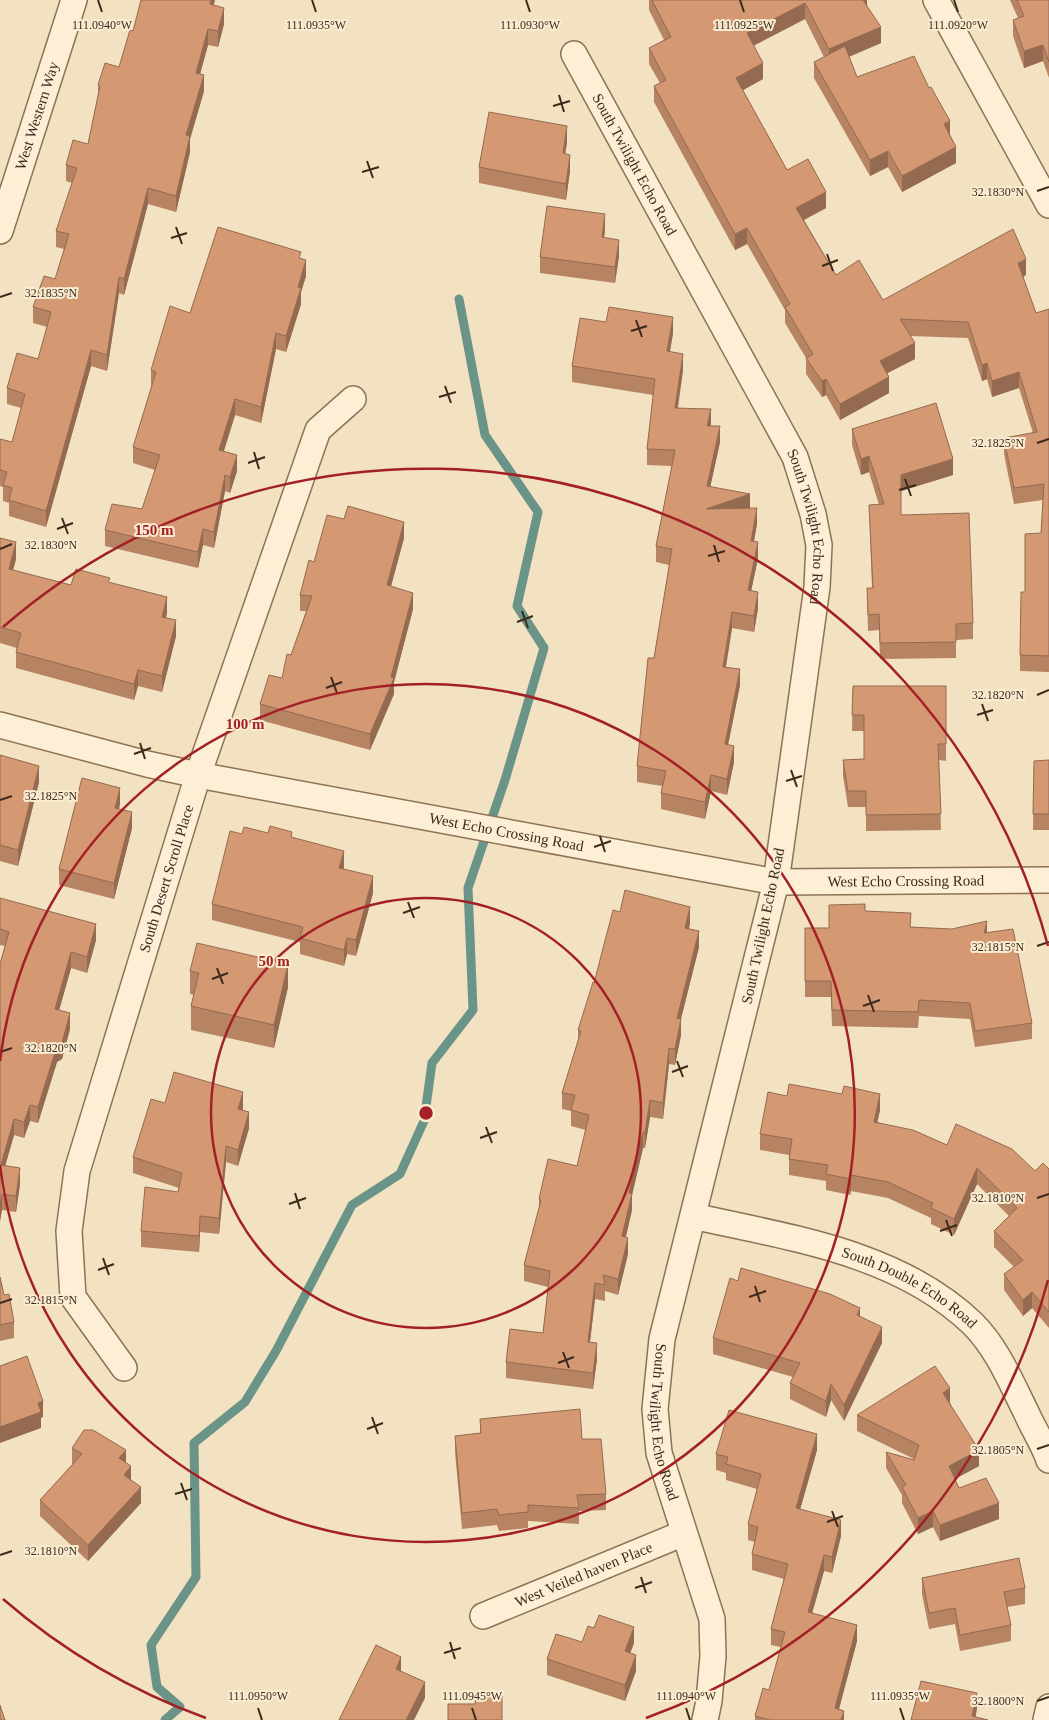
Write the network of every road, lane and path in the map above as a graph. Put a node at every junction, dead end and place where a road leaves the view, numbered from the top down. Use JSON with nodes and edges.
{"nodes":[{"id":1,"x":74,"y":0,"type":"edge"},
{"id":2,"x":936,"y":0,"type":"edge"},
{"id":3,"x":574,"y":54,"type":"dead end"},
{"id":4,"x":1049,"y":205,"type":"edge"},
{"id":5,"x":0,"y":231,"type":"edge"},
{"id":6,"x":353,"y":399,"type":"dead end"},
{"id":7,"x":0,"y":725,"type":"edge"},
{"id":8,"x":198,"y":775,"type":"junction"},
{"id":9,"x":1049,"y":880,"type":"edge"},
{"id":10,"x":776,"y":882,"type":"junction"},
{"id":11,"x":693,"y":1216,"type":"junction"},
{"id":12,"x":124,"y":1368,"type":"dead end"},
{"id":13,"x":1049,"y":1460,"type":"edge"},
{"id":14,"x":684,"y":1532,"type":"junction"},
{"id":15,"x":483,"y":1616,"type":"dead end"},
{"id":16,"x":1049,"y":1707,"type":"edge"},
{"id":17,"x":705,"y":1720,"type":"edge"},
{"id":18,"x":1046,"y":1720,"type":"edge"}],
"edges":[{"from":1,"to":5,"type":"street","name":"West Western Way"},
{"from":2,"to":4,"type":"street"},
{"from":3,"to":10,"type":"street","name":"South Twilight Echo Road"},
{"from":6,"to":8,"type":"street","name":"South Desert Scroll Place"},
{"from":7,"to":8,"type":"street","name":"West Echo Crossing Road"},
{"from":8,"to":10,"type":"street","name":"West Echo Crossing Road"},
{"from":8,"to":12,"type":"street","name":"South Desert Scroll Place"},
{"from":9,"to":10,"type":"street","name":"West Echo Crossing Road"},
{"from":10,"to":11,"type":"street","name":"South Twilight Echo Road"},
{"from":11,"to":13,"type":"street","name":"South Double Echo Road"},
{"from":11,"to":14,"type":"street","name":"South Twilight Echo Road"},
{"from":14,"to":15,"type":"street","name":"West Veiled haven Place"},
{"from":14,"to":17,"type":"street","name":"South Twilight Echo Road"},
{"from":16,"to":18,"type":"street"}]}
